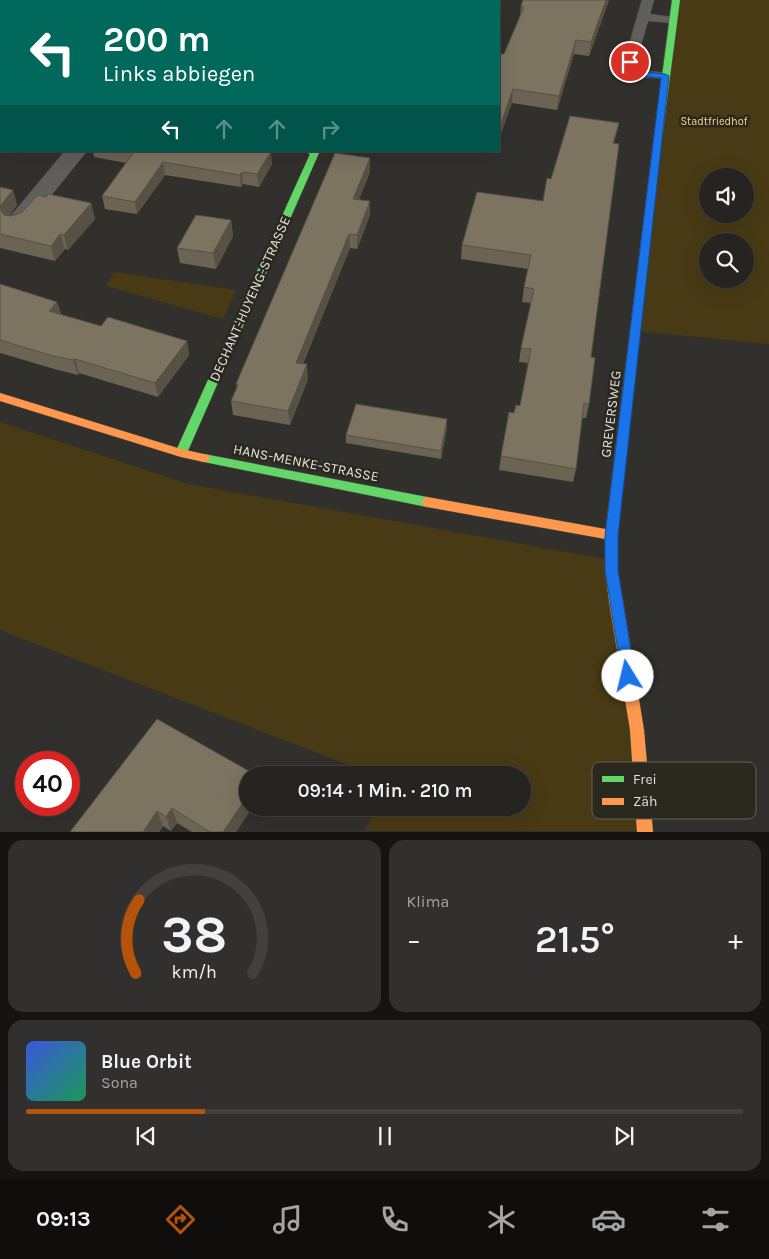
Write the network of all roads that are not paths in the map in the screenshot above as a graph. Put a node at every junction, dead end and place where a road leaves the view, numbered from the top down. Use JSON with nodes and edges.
{"nodes":[{"id":1,"x":648,"y":0,"type":"edge"},
{"id":2,"x":676,"y":0,"type":"edge"},
{"id":3,"x":644,"y":17,"type":"junction"},
{"id":4,"x":672,"y":20,"type":"junction"},
{"id":5,"x":665,"y":76,"type":"junction"},
{"id":6,"x":76,"y":152,"type":"edge"},
{"id":7,"x":310,"y":152,"type":"edge"},
{"id":8,"x":39,"y":196,"type":"junction"},
{"id":9,"x":66,"y":201,"type":"edge"},
{"id":10,"x":17,"y":223,"type":"edge"},
{"id":11,"x":0,"y":397,"type":"edge"},
{"id":12,"x":181,"y":453,"type":"junction"},
{"id":13,"x":611,"y":536,"type":"junction"},
{"id":14,"x":640,"y":762,"type":"edge"},
{"id":15,"x":644,"y":819,"type":"edge"},
{"id":16,"x":645,"y":832,"type":"edge"}],
"edges":[{"from":1,"to":3,"type":"lane"},
{"from":2,"to":4,"type":"street","name":"GREVERSWEG"},
{"from":3,"to":4,"type":"lane"},
{"from":3,"to":5,"type":"lane"},
{"from":4,"to":5,"type":"street","name":"GREVERSWEG"},
{"from":5,"to":13,"type":"street","name":"GREVERSWEG"},
{"from":6,"to":8,"type":"street"},
{"from":7,"to":12,"type":"street","name":"DECHANT-HUYENG-STRASSE"},
{"from":8,"to":9,"type":"street"},
{"from":8,"to":10,"type":"street"},
{"from":11,"to":12,"type":"street","name":"HANS-MENKE-STRASSE"},
{"from":12,"to":13,"type":"street","name":"HANS-MENKE-STRASSE"},
{"from":13,"to":14,"type":"street","name":"GREVERSWEG"},
{"from":15,"to":16,"type":"street","name":"GREVERSWEG"}]}
